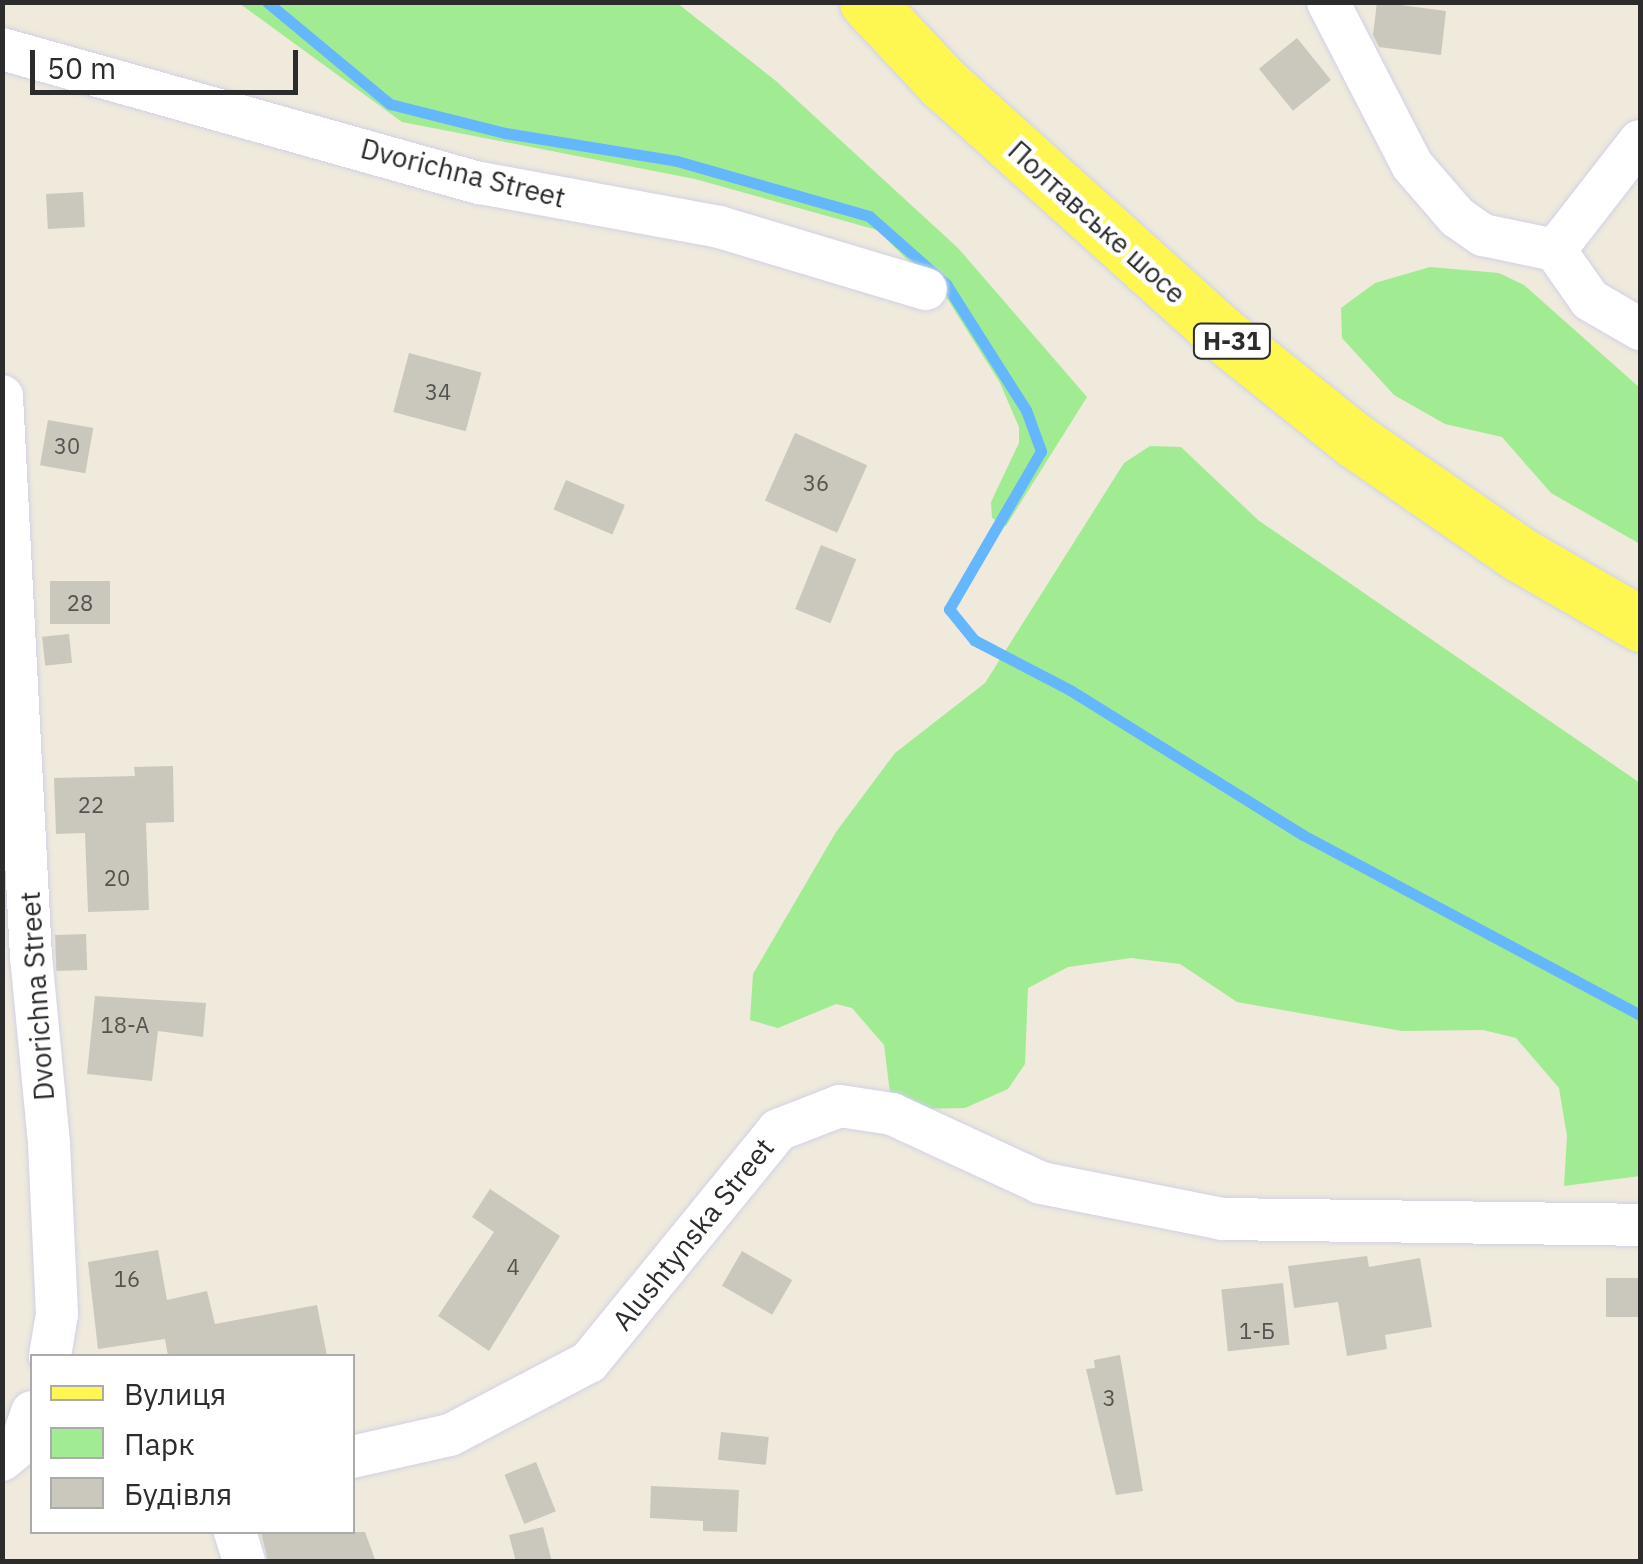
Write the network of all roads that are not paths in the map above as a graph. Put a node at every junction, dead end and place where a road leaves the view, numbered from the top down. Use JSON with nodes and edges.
{"nodes":[{"id":1,"x":867,"y":2,"type":"edge"},
{"id":2,"x":1328,"y":2,"type":"edge"},
{"id":3,"x":2,"y":49,"type":"edge"},
{"id":4,"x":1640,"y":141,"type":"edge"},
{"id":5,"x":1556,"y":250,"type":"junction"},
{"id":6,"x":926,"y":290,"type":"dead end"},
{"id":7,"x":1640,"y":329,"type":"edge"},
{"id":8,"x":2,"y":396,"type":"edge"},
{"id":9,"x":1640,"y":624,"type":"edge"},
{"id":10,"x":1640,"y":1225,"type":"edge"},
{"id":11,"x":50,"y":1354,"type":"edge"},
{"id":12,"x":355,"y":1456,"type":"edge"},
{"id":13,"x":236,"y":1534,"type":"edge"},
{"id":14,"x":244,"y":1562,"type":"edge"}],
"edges":[{"from":1,"to":9,"type":"main road","name":"Полтавське шосе","number":"Н-31"},
{"from":2,"to":5,"type":"street"},
{"from":3,"to":6,"type":"street","name":"Dvorichna Street"},
{"from":4,"to":5,"type":"street"},
{"from":5,"to":7,"type":"street"},
{"from":8,"to":11,"type":"street","name":"Dvorichna Street"},
{"from":10,"to":12,"type":"street","name":"Alushtynska Street"},
{"from":13,"to":14,"type":"street"}]}
